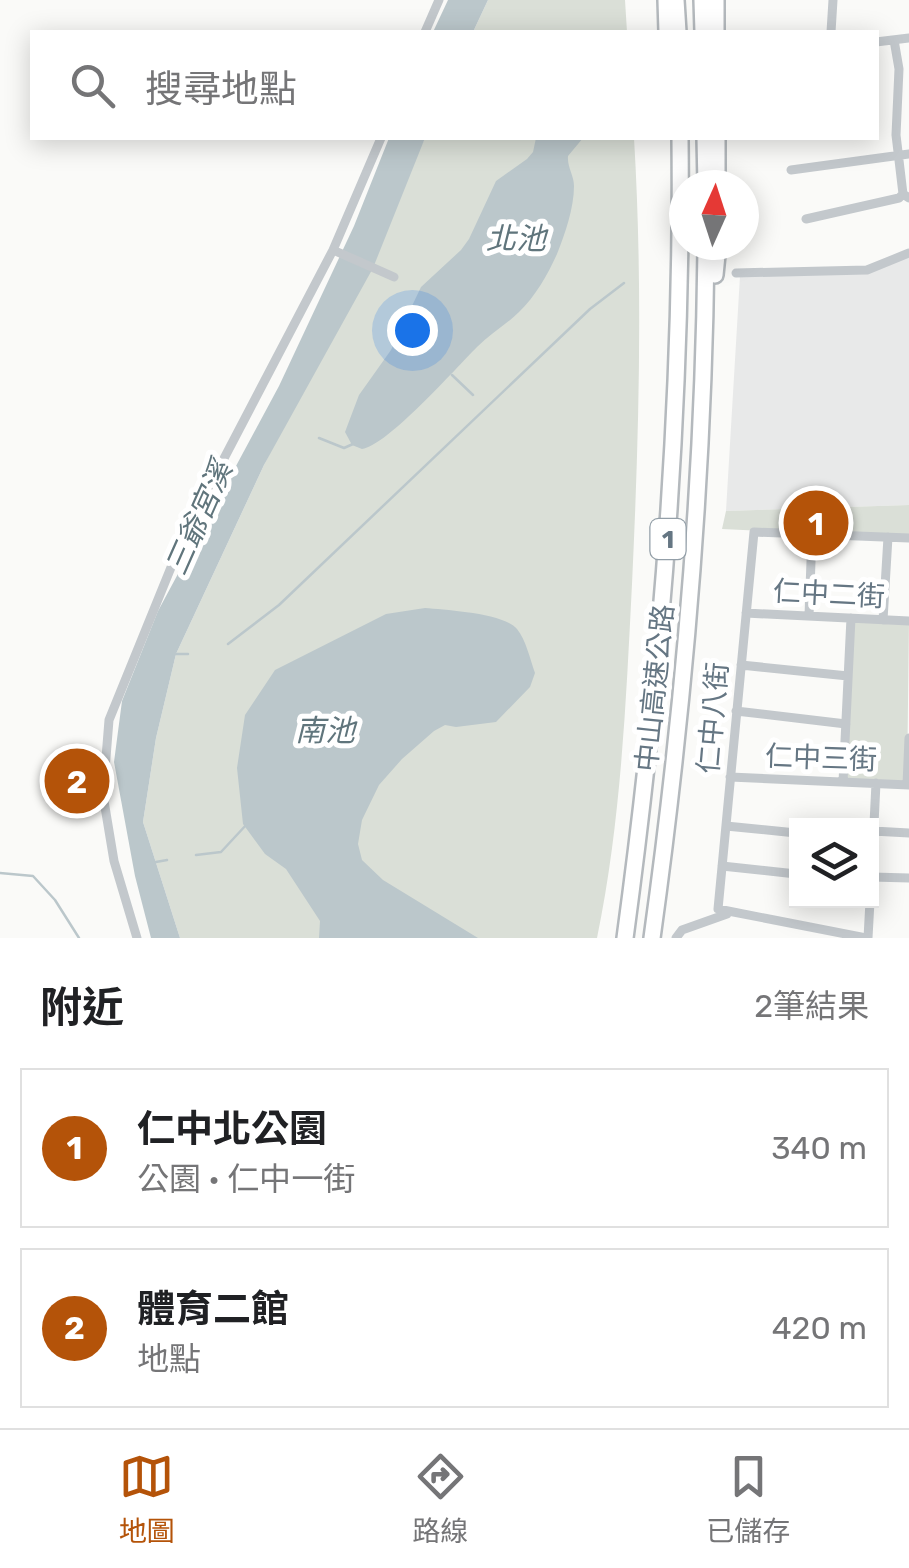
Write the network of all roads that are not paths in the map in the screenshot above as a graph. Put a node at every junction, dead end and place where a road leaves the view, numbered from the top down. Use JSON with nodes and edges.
{"nodes":[{"id":1,"x":439,"y":0,"type":"edge"},
{"id":2,"x":666,"y":0,"type":"edge"},
{"id":3,"x":676,"y":0,"type":"edge"},
{"id":4,"x":702,"y":0,"type":"edge"},
{"id":5,"x":716,"y":0,"type":"edge"},
{"id":6,"x":833,"y":0,"type":"edge"},
{"id":7,"x":426,"y":30,"type":"edge"},
{"id":8,"x":667,"y":30,"type":"edge"},
{"id":9,"x":678,"y":30,"type":"edge"},
{"id":10,"x":703,"y":30,"type":"edge"},
{"id":11,"x":716,"y":30,"type":"edge"},
{"id":12,"x":832,"y":30,"type":"edge"},
{"id":13,"x":909,"y":38,"type":"edge"},
{"id":14,"x":894,"y":40,"type":"junction"},
{"id":15,"x":879,"y":42,"type":"edge"},
{"id":16,"x":380,"y":140,"type":"edge"},
{"id":17,"x":671,"y":140,"type":"edge"},
{"id":18,"x":680,"y":140,"type":"edge"},
{"id":19,"x":705,"y":140,"type":"edge"},
{"id":20,"x":717,"y":140,"type":"edge"},
{"id":21,"x":903,"y":154,"type":"edge"},
{"id":22,"x":672,"y":170,"type":"edge"},
{"id":23,"x":680,"y":170,"type":"edge"},
{"id":24,"x":706,"y":170,"type":"edge"},
{"id":25,"x":717,"y":170,"type":"edge"},
{"id":26,"x":790,"y":170,"type":"dead end"},
{"id":27,"x":906,"y":196,"type":"edge"},
{"id":28,"x":806,"y":219,"type":"dead end"},
{"id":29,"x":336,"y":251,"type":"junction"},
{"id":30,"x":909,"y":254,"type":"edge"},
{"id":31,"x":681,"y":260,"type":"edge"},
{"id":32,"x":706,"y":260,"type":"edge"},
{"id":33,"x":716,"y":260,"type":"edge"},
{"id":34,"x":736,"y":273,"type":"dead end"},
{"id":35,"x":394,"y":277,"type":"dead end"},
{"id":36,"x":703,"y":388,"type":"junction"},
{"id":37,"x":812,"y":534,"type":"junction"},
{"id":38,"x":888,"y":537,"type":"junction"},
{"id":39,"x":909,"y":538,"type":"edge"},
{"id":40,"x":746,"y":613,"type":"junction"},
{"id":41,"x":809,"y":616,"type":"junction"},
{"id":42,"x":851,"y":618,"type":"junction"},
{"id":43,"x":883,"y":620,"type":"junction"},
{"id":44,"x":909,"y":621,"type":"edge"},
{"id":45,"x":741,"y":665,"type":"junction"},
{"id":46,"x":848,"y":676,"type":"junction"},
{"id":47,"x":736,"y":711,"type":"junction"},
{"id":48,"x":846,"y":724,"type":"junction"},
{"id":49,"x":909,"y":738,"type":"edge"},
{"id":50,"x":730,"y":777,"type":"junction"},
{"id":51,"x":843,"y":782,"type":"junction"},
{"id":52,"x":876,"y":783,"type":"junction"},
{"id":53,"x":908,"y":785,"type":"edge"},
{"id":54,"x":873,"y":818,"type":"edge"},
{"id":55,"x":726,"y":826,"type":"junction"},
{"id":56,"x":789,"y":832,"type":"edge"},
{"id":57,"x":909,"y":833,"type":"edge"},
{"id":58,"x":879,"y":836,"type":"edge"},
{"id":59,"x":722,"y":866,"type":"junction"},
{"id":60,"x":789,"y":873,"type":"edge"},
{"id":61,"x":879,"y":877,"type":"edge"},
{"id":62,"x":909,"y":878,"type":"edge"},
{"id":63,"x":869,"y":908,"type":"edge"},
{"id":64,"x":722,"y":911,"type":"junction"},
{"id":65,"x":137,"y":938,"type":"edge"},
{"id":66,"x":625,"y":938,"type":"edge"},
{"id":67,"x":652,"y":938,"type":"edge"},
{"id":68,"x":676,"y":938,"type":"edge"},
{"id":69,"x":867,"y":938,"type":"edge"}],
"edges":[{"from":1,"to":7,"type":"street"},
{"from":2,"to":8,"type":"highway"},
{"from":3,"to":9,"type":"highway"},
{"from":4,"to":10,"type":"highway"},
{"from":5,"to":11,"type":"highway"},
{"from":6,"to":12,"type":"street"},
{"from":13,"to":14,"type":"street"},
{"from":14,"to":15,"type":"street"},
{"from":14,"to":21,"type":"street"},
{"from":16,"to":29,"type":"street"},
{"from":17,"to":22,"type":"highway"},
{"from":18,"to":23,"type":"highway","name":"中山高速公路","number":"1"},
{"from":19,"to":24,"type":"highway"},
{"from":20,"to":25,"type":"highway"},
{"from":21,"to":26,"type":"street"},
{"from":21,"to":27,"type":"street"},
{"from":27,"to":28,"type":"street"},
{"from":29,"to":35,"type":"street"},
{"from":29,"to":65,"type":"street"},
{"from":30,"to":34,"type":"street"},
{"from":31,"to":66,"type":"highway","name":"中山高速公路","number":"1"},
{"from":32,"to":36,"type":"highway","name":"中山高速公路","number":"1"},
{"from":33,"to":36,"type":"highway"},
{"from":36,"to":67,"type":"highway","name":"中山高速公路","number":"1"},
{"from":37,"to":38,"type":"street"},
{"from":37,"to":40,"type":"street","name":"仁中八街"},
{"from":37,"to":41,"type":"street"},
{"from":38,"to":39,"type":"street"},
{"from":38,"to":43,"type":"street"},
{"from":40,"to":41,"type":"street","name":"仁中二街"},
{"from":40,"to":45,"type":"street","name":"仁中八街"},
{"from":41,"to":42,"type":"street","name":"仁中二街"},
{"from":42,"to":43,"type":"street","name":"仁中二街"},
{"from":42,"to":46,"type":"street"},
{"from":43,"to":44,"type":"street","name":"仁中二街"},
{"from":45,"to":46,"type":"street"},
{"from":45,"to":47,"type":"street","name":"仁中八街"},
{"from":46,"to":48,"type":"street"},
{"from":47,"to":48,"type":"street"},
{"from":47,"to":50,"type":"street","name":"仁中八街"},
{"from":48,"to":51,"type":"street"},
{"from":49,"to":53,"type":"street"},
{"from":50,"to":51,"type":"street","name":"仁中三街"},
{"from":50,"to":55,"type":"street","name":"仁中八街"},
{"from":51,"to":52,"type":"street","name":"仁中三街"},
{"from":52,"to":53,"type":"street","name":"仁中三街"},
{"from":52,"to":54,"type":"street"},
{"from":55,"to":56,"type":"street"},
{"from":55,"to":59,"type":"street","name":"仁中八街"},
{"from":57,"to":58,"type":"street"},
{"from":59,"to":60,"type":"street"},
{"from":59,"to":64,"type":"street","name":"仁中八街"},
{"from":61,"to":62,"type":"street"},
{"from":63,"to":69,"type":"street"},
{"from":64,"to":68,"type":"street"},
{"from":64,"to":69,"type":"street"}]}
